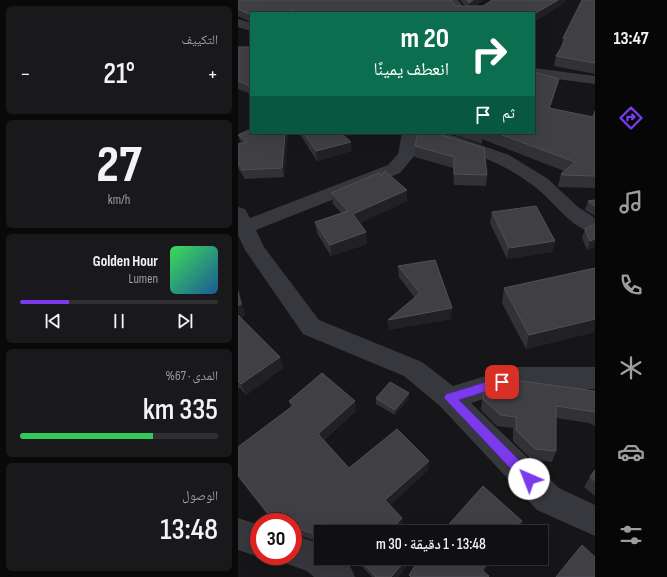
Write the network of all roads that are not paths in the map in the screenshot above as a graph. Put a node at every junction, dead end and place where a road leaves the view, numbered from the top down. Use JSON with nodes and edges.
{"nodes":[{"id":1,"x":452,"y":0,"type":"edge"},
{"id":2,"x":461,"y":12,"type":"edge"},
{"id":3,"x":238,"y":23,"type":"edge"},
{"id":4,"x":250,"y":27,"type":"edge"},
{"id":5,"x":535,"y":72,"type":"edge"},
{"id":6,"x":595,"y":80,"type":"edge"},
{"id":7,"x":410,"y":134,"type":"edge"},
{"id":8,"x":421,"y":134,"type":"edge"},
{"id":9,"x":241,"y":220,"type":"edge"},
{"id":10,"x":595,"y":227,"type":"edge"},
{"id":11,"x":595,"y":378,"type":"edge"},
{"id":12,"x":450,"y":398,"type":"junction"},
{"id":13,"x":595,"y":521,"type":"edge"},
{"id":14,"x":238,"y":534,"type":"edge"},
{"id":15,"x":250,"y":538,"type":"edge"},
{"id":16,"x":302,"y":554,"type":"edge"},
{"id":17,"x":339,"y":577,"type":"edge"}],
"edges":[{"from":1,"to":2,"type":"street"},
{"from":3,"to":4,"type":"street"},
{"from":5,"to":6,"type":"street"},
{"from":7,"to":9,"type":"street"},
{"from":8,"to":10,"type":"street"},
{"from":9,"to":12,"type":"street"},
{"from":11,"to":12,"type":"street"},
{"from":12,"to":13,"type":"street"},
{"from":14,"to":15,"type":"street"},
{"from":16,"to":17,"type":"street"}]}
